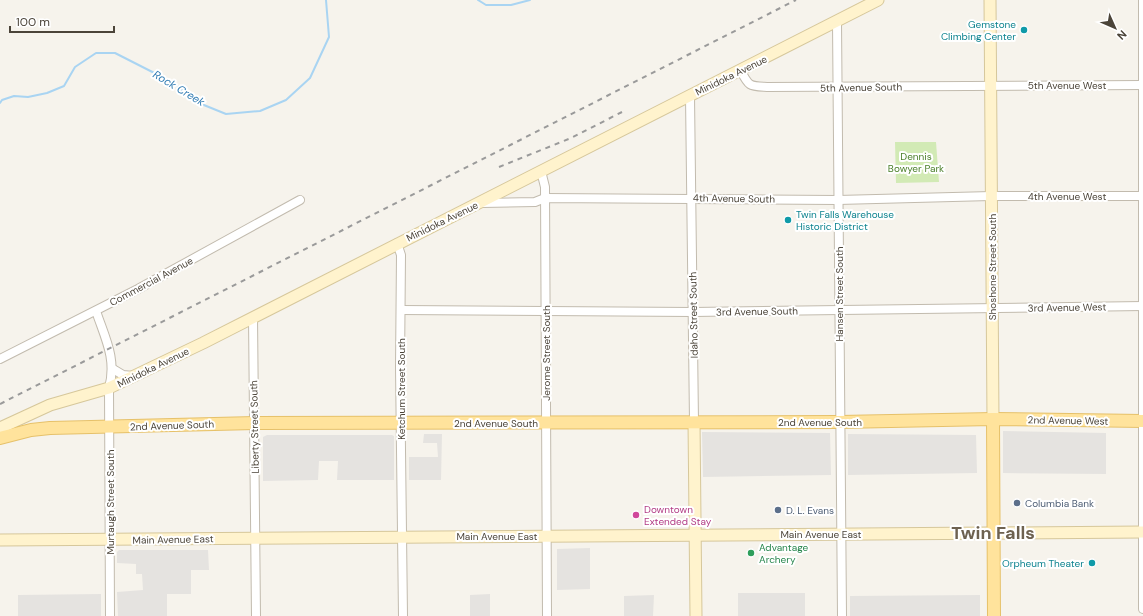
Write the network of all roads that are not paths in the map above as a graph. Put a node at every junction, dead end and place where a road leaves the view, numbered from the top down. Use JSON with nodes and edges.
{"nodes":[{"id":1,"x":878,"y":0,"type":"edge"},
{"id":2,"x":990,"y":0,"type":"edge"},
{"id":3,"x":1143,"y":0,"type":"edge"},
{"id":4,"x":837,"y":22,"type":"junction"},
{"id":5,"x":741,"y":71,"type":"junction"},
{"id":6,"x":990,"y":85,"type":"junction"},
{"id":7,"x":1143,"y":85,"type":"edge"},
{"id":8,"x":838,"y":87,"type":"junction"},
{"id":9,"x":690,"y":96,"type":"junction"},
{"id":10,"x":541,"y":171,"type":"junction"},
{"id":11,"x":991,"y":196,"type":"junction"},
{"id":12,"x":1143,"y":196,"type":"edge"},
{"id":13,"x":545,"y":198,"type":"junction"},
{"id":14,"x":691,"y":198,"type":"junction"},
{"id":15,"x":300,"y":200,"type":"dead end"},
{"id":16,"x":838,"y":200,"type":"junction"},
{"id":17,"x":477,"y":203,"type":"junction"},
{"id":18,"x":397,"y":243,"type":"junction"},
{"id":19,"x":1143,"y":306,"type":"edge"},
{"id":20,"x":992,"y":308,"type":"junction"},
{"id":21,"x":839,"y":309,"type":"junction"},
{"id":22,"x":401,"y":310,"type":"junction"},
{"id":23,"x":96,"y":311,"type":"junction"},
{"id":24,"x":546,"y":312,"type":"junction"},
{"id":25,"x":693,"y":312,"type":"junction"},
{"id":26,"x":253,"y":317,"type":"junction"},
{"id":27,"x":0,"y":359,"type":"edge"},
{"id":28,"x":113,"y":369,"type":"junction"},
{"id":29,"x":134,"y":376,"type":"junction"},
{"id":30,"x":109,"y":388,"type":"junction"},
{"id":31,"x":993,"y":419,"type":"junction"},
{"id":32,"x":1143,"y":421,"type":"edge"},
{"id":33,"x":694,"y":422,"type":"junction"},
{"id":34,"x":840,"y":422,"type":"junction"},
{"id":35,"x":255,"y":423,"type":"junction"},
{"id":36,"x":546,"y":423,"type":"junction"},
{"id":37,"x":401,"y":424,"type":"junction"},
{"id":38,"x":109,"y":426,"type":"junction"},
{"id":39,"x":0,"y":428,"type":"edge"},
{"id":40,"x":0,"y":438,"type":"edge"},
{"id":41,"x":1143,"y":532,"type":"edge"},
{"id":42,"x":994,"y":533,"type":"junction"},
{"id":43,"x":696,"y":534,"type":"junction"},
{"id":44,"x":841,"y":534,"type":"junction"},
{"id":45,"x":403,"y":536,"type":"junction"},
{"id":46,"x":548,"y":536,"type":"junction"},
{"id":47,"x":255,"y":538,"type":"junction"},
{"id":48,"x":109,"y":539,"type":"junction"},
{"id":49,"x":0,"y":540,"type":"edge"},
{"id":50,"x":1143,"y":609,"type":"edge"},
{"id":51,"x":110,"y":616,"type":"edge"},
{"id":52,"x":256,"y":616,"type":"edge"},
{"id":53,"x":403,"y":616,"type":"edge"},
{"id":54,"x":547,"y":616,"type":"edge"},
{"id":55,"x":696,"y":616,"type":"edge"},
{"id":56,"x":842,"y":616,"type":"edge"},
{"id":57,"x":994,"y":616,"type":"edge"}],
"edges":[{"from":1,"to":4,"type":"street","name":"Minidoka Avenue"},
{"from":2,"to":6,"type":"street","name":"Shoshone Street South"},
{"from":3,"to":7,"type":"street"},
{"from":4,"to":5,"type":"street","name":"Minidoka Avenue"},
{"from":4,"to":8,"type":"street","name":"Hansen Street South"},
{"from":5,"to":8,"type":"street","name":"5th Avenue South"},
{"from":5,"to":9,"type":"street","name":"Minidoka Avenue"},
{"from":6,"to":7,"type":"street","name":"5th Avenue West"},
{"from":6,"to":8,"type":"street","name":"5th Avenue South"},
{"from":6,"to":11,"type":"street","name":"Shoshone Street South"},
{"from":7,"to":12,"type":"street"},
{"from":8,"to":16,"type":"street","name":"Hansen Street South"},
{"from":9,"to":10,"type":"street","name":"Minidoka Avenue"},
{"from":9,"to":14,"type":"street","name":"Idaho Street South"},
{"from":10,"to":13,"type":"street","name":"Jerome Street South"},
{"from":10,"to":17,"type":"street","name":"Minidoka Avenue"},
{"from":11,"to":12,"type":"street","name":"4th Avenue West"},
{"from":11,"to":16,"type":"street","name":"4th Avenue South"},
{"from":11,"to":20,"type":"street","name":"Shoshone Street South"},
{"from":12,"to":19,"type":"street"},
{"from":13,"to":14,"type":"street","name":"4th Avenue South"},
{"from":13,"to":17,"type":"street","name":"4th Avenue South"},
{"from":13,"to":24,"type":"street","name":"Jerome Street South"},
{"from":14,"to":16,"type":"street","name":"4th Avenue South"},
{"from":14,"to":25,"type":"street","name":"Idaho Street South"},
{"from":15,"to":23,"type":"street","name":"Commercial Avenue"},
{"from":16,"to":21,"type":"street","name":"Hansen Street South"},
{"from":17,"to":18,"type":"street","name":"Minidoka Avenue"},
{"from":18,"to":22,"type":"street","name":"Ketchum Street South"},
{"from":18,"to":26,"type":"street","name":"Minidoka Avenue"},
{"from":19,"to":20,"type":"street","name":"3rd Avenue West"},
{"from":19,"to":32,"type":"street"},
{"from":20,"to":21,"type":"street","name":"3rd Avenue South"},
{"from":20,"to":31,"type":"street","name":"Shoshone Street South"},
{"from":21,"to":25,"type":"street","name":"3rd Avenue South"},
{"from":21,"to":34,"type":"street","name":"Hansen Street South"},
{"from":22,"to":24,"type":"street","name":"3rd Avenue South"},
{"from":22,"to":37,"type":"street","name":"Ketchum Street South"},
{"from":23,"to":27,"type":"street","name":"Commercial Avenue"},
{"from":23,"to":28,"type":"street"},
{"from":24,"to":25,"type":"street","name":"3rd Avenue South"},
{"from":24,"to":36,"type":"street","name":"Jerome Street South"},
{"from":25,"to":33,"type":"street","name":"Idaho Street South"},
{"from":26,"to":29,"type":"street","name":"Minidoka Avenue"},
{"from":26,"to":35,"type":"street","name":"Liberty Street South"},
{"from":28,"to":29,"type":"street"},
{"from":28,"to":30,"type":"street","name":"Murtaugh Street South"},
{"from":29,"to":30,"type":"street","name":"Minidoka Avenue"},
{"from":30,"to":38,"type":"street","name":"Murtaugh Street South"},
{"from":30,"to":39,"type":"street","name":"Minidoka Avenue"},
{"from":31,"to":32,"type":"main road","name":"2nd Avenue West"},
{"from":31,"to":34,"type":"main road","name":"2nd Avenue South"},
{"from":31,"to":42,"type":"main road","name":"Shoshone Street South"},
{"from":32,"to":41,"type":"street"},
{"from":33,"to":34,"type":"main road","name":"2nd Avenue South"},
{"from":33,"to":36,"type":"main road","name":"2nd Avenue South"},
{"from":33,"to":43,"type":"street","name":"Idaho Street South"},
{"from":34,"to":44,"type":"street","name":"Hansen Street South"},
{"from":35,"to":37,"type":"main road","name":"2nd Avenue South"},
{"from":35,"to":38,"type":"main road","name":"2nd Avenue South"},
{"from":35,"to":47,"type":"street","name":"Liberty Street South"},
{"from":36,"to":37,"type":"main road","name":"2nd Avenue South"},
{"from":36,"to":46,"type":"street","name":"Jerome Street South"},
{"from":37,"to":45,"type":"street","name":"Ketchum Street South"},
{"from":38,"to":40,"type":"main road","name":"2nd Avenue South"},
{"from":38,"to":48,"type":"street","name":"Murtaugh Street South"},
{"from":41,"to":42,"type":"street","name":"Main Avenue East"},
{"from":41,"to":50,"type":"street"},
{"from":42,"to":44,"type":"street","name":"Main Avenue East"},
{"from":42,"to":57,"type":"main road","name":"Shoshone Street South"},
{"from":43,"to":44,"type":"street","name":"Main Avenue East"},
{"from":43,"to":46,"type":"street","name":"Main Avenue East"},
{"from":43,"to":55,"type":"street","name":"Idaho Street South"},
{"from":44,"to":56,"type":"street","name":"Hansen Street South"},
{"from":45,"to":46,"type":"street","name":"Main Avenue East"},
{"from":45,"to":47,"type":"street","name":"Main Avenue East"},
{"from":45,"to":53,"type":"street","name":"Ketchum Street South"},
{"from":46,"to":54,"type":"street","name":"Jerome Street South"},
{"from":47,"to":48,"type":"street","name":"Main Avenue East"},
{"from":47,"to":52,"type":"street","name":"Liberty Street South"},
{"from":48,"to":49,"type":"street","name":"Main Avenue East"},
{"from":48,"to":51,"type":"street","name":"Murtaugh Street South"}]}
